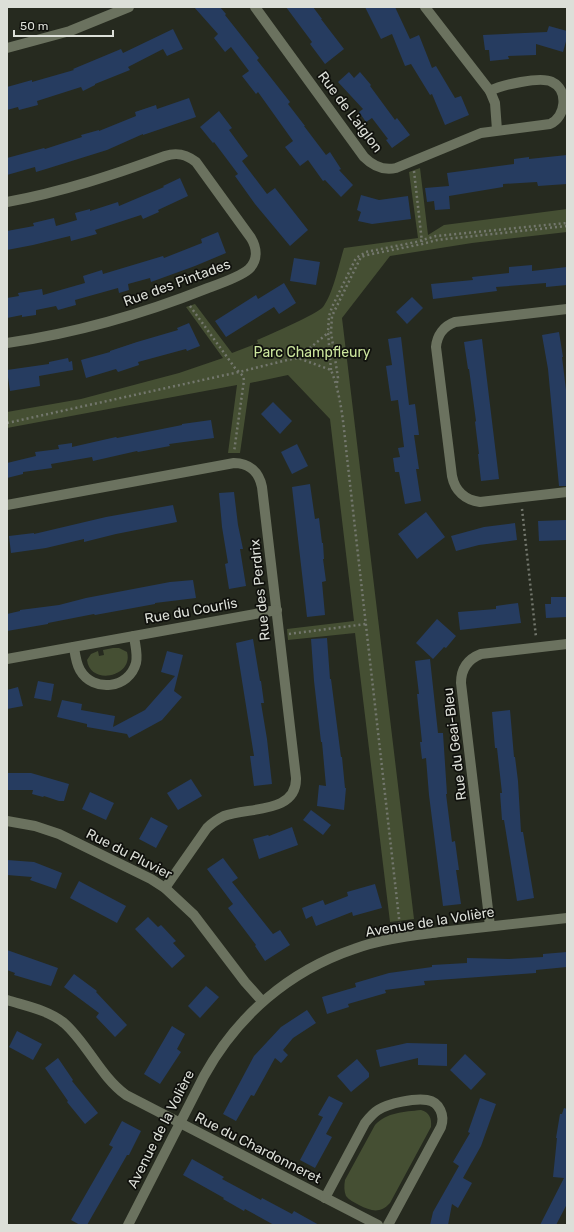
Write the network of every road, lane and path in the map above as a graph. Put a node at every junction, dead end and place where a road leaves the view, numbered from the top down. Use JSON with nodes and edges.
{"nodes":[{"id":1,"x":129,"y":7,"type":"edge"},
{"id":2,"x":255,"y":7,"type":"edge"},
{"id":3,"x":425,"y":7,"type":"edge"},
{"id":4,"x":7,"y":48,"type":"edge"},
{"id":5,"x":490,"y":91,"type":"junction"},
{"id":6,"x":497,"y":130,"type":"junction"},
{"id":7,"x":414,"y":170,"type":"dead end"},
{"id":8,"x":7,"y":202,"type":"edge"},
{"id":9,"x":567,"y":223,"type":"edge"},
{"id":10,"x":567,"y":226,"type":"edge"},
{"id":11,"x":422,"y":243,"type":"junction"},
{"id":12,"x":190,"y":306,"type":"dead end"},
{"id":13,"x":567,"y":309,"type":"edge"},
{"id":14,"x":329,"y":332,"type":"junction"},
{"id":15,"x":7,"y":343,"type":"edge"},
{"id":16,"x":298,"y":358,"type":"junction"},
{"id":17,"x":331,"y":370,"type":"junction"},
{"id":18,"x":239,"y":372,"type":"junction"},
{"id":19,"x":336,"y":384,"type":"junction"},
{"id":20,"x":7,"y":423,"type":"edge"},
{"id":21,"x":234,"y":453,"type":"dead end"},
{"id":22,"x":567,"y":492,"type":"edge"},
{"id":23,"x":7,"y":505,"type":"edge"},
{"id":24,"x":522,"y":506,"type":"dead end"},
{"id":25,"x":277,"y":610,"type":"junction"},
{"id":26,"x":366,"y":624,"type":"junction"},
{"id":27,"x":288,"y":634,"type":"dead end"},
{"id":28,"x":134,"y":636,"type":"junction"},
{"id":29,"x":536,"y":638,"type":"dead end"},
{"id":30,"x":567,"y":644,"type":"edge"},
{"id":31,"x":74,"y":646,"type":"junction"},
{"id":32,"x":7,"y":659,"type":"edge"},
{"id":33,"x":7,"y":821,"type":"edge"},
{"id":34,"x":166,"y":888,"type":"junction"},
{"id":35,"x":567,"y":918,"type":"edge"},
{"id":36,"x":400,"y":922,"type":"dead end"},
{"id":37,"x":490,"y":926,"type":"junction"},
{"id":38,"x":7,"y":1000,"type":"edge"},
{"id":39,"x":262,"y":1001,"type":"junction"},
{"id":40,"x":179,"y":1123,"type":"junction"},
{"id":41,"x":325,"y":1198,"type":"junction"},
{"id":42,"x":128,"y":1225,"type":"edge"},
{"id":43,"x":378,"y":1225,"type":"edge"},
{"id":44,"x":388,"y":1225,"type":"edge"}],
"edges":[{"from":1,"to":4,"type":"street"},
{"from":2,"to":6,"type":"street","name":"Rue de L'aiglon"},
{"from":3,"to":5,"type":"street"},
{"from":5,"to":6,"type":"street"},
{"from":5,"to":6,"type":"street","name":"Rue de L'aiglon"},
{"from":7,"to":11,"type":"path"},
{"from":8,"to":15,"type":"street","name":"Rue des Pintades"},
{"from":9,"to":11,"type":"path"},
{"from":10,"to":11,"type":"path"},
{"from":11,"to":14,"type":"path"},
{"from":12,"to":18,"type":"path"},
{"from":13,"to":22,"type":"street"},
{"from":14,"to":16,"type":"path"},
{"from":14,"to":17,"type":"path"},
{"from":14,"to":19,"type":"path"},
{"from":16,"to":17,"type":"path"},
{"from":16,"to":18,"type":"path"},
{"from":17,"to":19,"type":"path"},
{"from":18,"to":20,"type":"path"},
{"from":18,"to":21,"type":"path"},
{"from":19,"to":26,"type":"path"},
{"from":23,"to":25,"type":"street","name":"Rue des Perdrix"},
{"from":24,"to":29,"type":"path"},
{"from":25,"to":28,"type":"street","name":"Rue du Courlis"},
{"from":25,"to":34,"type":"street","name":"Rue des Perdrix"},
{"from":26,"to":27,"type":"path"},
{"from":26,"to":36,"type":"path"},
{"from":28,"to":31,"type":"street","name":"Rue du Courlis"},
{"from":28,"to":31,"type":"street","name":"Rue du Courlis"},
{"from":30,"to":37,"type":"street","name":"Rue du Geai-Bleu"},
{"from":31,"to":32,"type":"street","name":"Rue du Courlis"},
{"from":33,"to":34,"type":"street","name":"Rue du Pluvier"},
{"from":34,"to":39,"type":"street","name":"Rue du Pluvier"},
{"from":35,"to":37,"type":"street","name":"Avenue de la Volière"},
{"from":37,"to":39,"type":"street","name":"Avenue de la Volière"},
{"from":38,"to":40,"type":"street","name":"Rue du Chardonneret"},
{"from":39,"to":40,"type":"street","name":"Avenue de la Volière"},
{"from":40,"to":41,"type":"street","name":"Rue du Chardonneret"},
{"from":40,"to":42,"type":"street","name":"Avenue de la Volière"},
{"from":41,"to":43,"type":"street","name":"Rue du Chardonneret"},
{"from":41,"to":44,"type":"street","name":"Rue du Chardonneret"}]}
